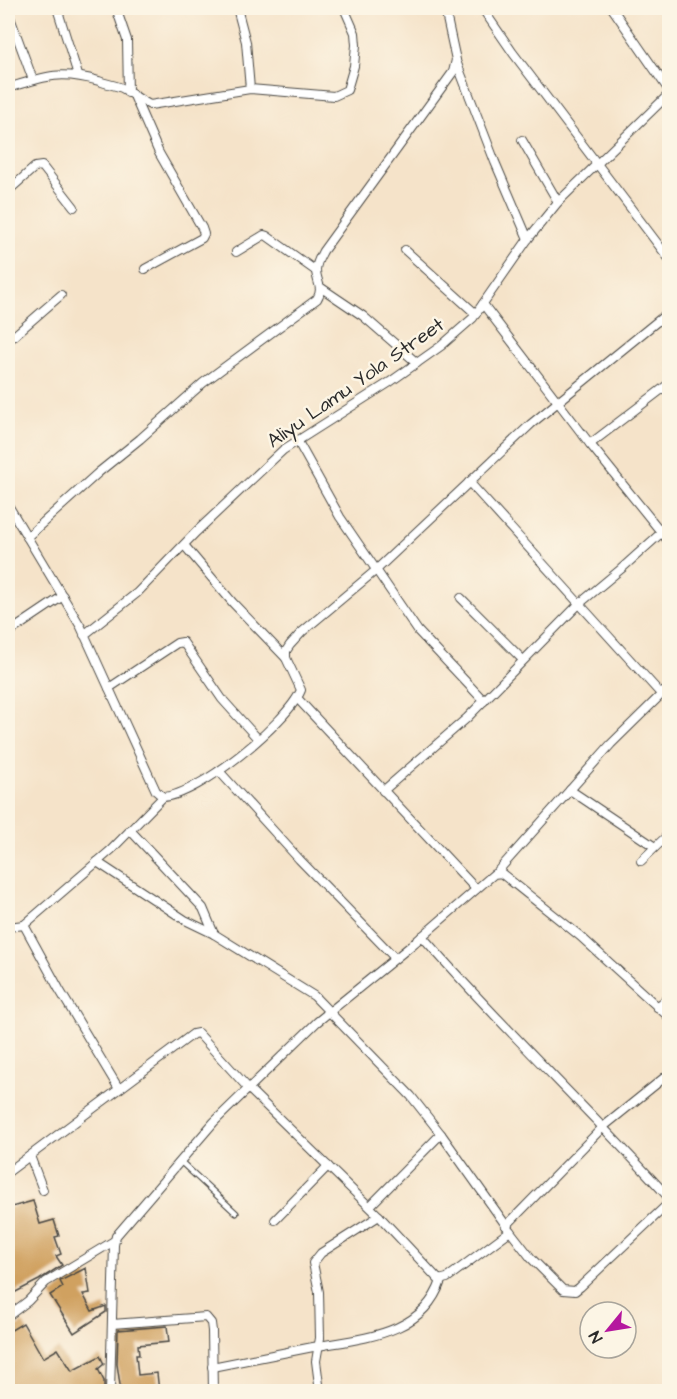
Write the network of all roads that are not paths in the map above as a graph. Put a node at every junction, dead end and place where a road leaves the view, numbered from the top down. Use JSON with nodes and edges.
{"nodes":[{"id":1,"x":57,"y":8,"type":"edge"},
{"id":2,"x":116,"y":8,"type":"edge"},
{"id":3,"x":237,"y":8,"type":"edge"},
{"id":4,"x":344,"y":8,"type":"edge"},
{"id":5,"x":450,"y":8,"type":"edge"},
{"id":6,"x":482,"y":8,"type":"edge"},
{"id":7,"x":612,"y":8,"type":"edge"},
{"id":8,"x":8,"y":12,"type":"edge"},
{"id":9,"x":456,"y":60,"type":"junction"},
{"id":10,"x":78,"y":75,"type":"junction"},
{"id":11,"x":33,"y":80,"type":"junction"},
{"id":12,"x":8,"y":88,"type":"edge"},
{"id":13,"x":250,"y":89,"type":"junction"},
{"id":14,"x":669,"y":92,"type":"edge"},
{"id":15,"x":132,"y":95,"type":"junction"},
{"id":16,"x":522,"y":140,"type":"dead end"},
{"id":17,"x":597,"y":164,"type":"junction"},
{"id":18,"x":8,"y":191,"type":"edge"},
{"id":19,"x":558,"y":202,"type":"junction"},
{"id":20,"x":74,"y":207,"type":"dead end"},
{"id":21,"x":528,"y":239,"type":"junction"},
{"id":22,"x":405,"y":250,"type":"dead end"},
{"id":23,"x":236,"y":252,"type":"dead end"},
{"id":24,"x":669,"y":260,"type":"edge"},
{"id":25,"x":146,"y":269,"type":"dead end"},
{"id":26,"x":316,"y":271,"type":"junction"},
{"id":27,"x":320,"y":286,"type":"junction"},
{"id":28,"x":61,"y":295,"type":"dead end"},
{"id":29,"x":483,"y":304,"type":"junction"},
{"id":30,"x":669,"y":311,"type":"edge"},
{"id":31,"x":476,"y":314,"type":"junction"},
{"id":32,"x":8,"y":341,"type":"edge"},
{"id":33,"x":417,"y":363,"type":"junction"},
{"id":34,"x":669,"y":383,"type":"edge"},
{"id":35,"x":558,"y":403,"type":"junction"},
{"id":36,"x":297,"y":440,"type":"junction"},
{"id":37,"x":590,"y":444,"type":"junction"},
{"id":38,"x":469,"y":482,"type":"junction"},
{"id":39,"x":8,"y":507,"type":"edge"},
{"id":40,"x":669,"y":525,"type":"edge"},
{"id":41,"x":661,"y":532,"type":"junction"},
{"id":42,"x":27,"y":537,"type":"junction"},
{"id":43,"x":669,"y":543,"type":"edge"},
{"id":44,"x":184,"y":545,"type":"junction"},
{"id":45,"x":375,"y":571,"type":"junction"},
{"id":46,"x":63,"y":596,"type":"junction"},
{"id":47,"x":462,"y":598,"type":"dead end"},
{"id":48,"x":579,"y":604,"type":"junction"},
{"id":49,"x":8,"y":633,"type":"edge"},
{"id":50,"x":84,"y":635,"type":"junction"},
{"id":51,"x":286,"y":658,"type":"junction"},
{"id":52,"x":523,"y":660,"type":"junction"},
{"id":53,"x":669,"y":686,"type":"edge"},
{"id":54,"x":109,"y":688,"type":"junction"},
{"id":55,"x":661,"y":694,"type":"junction"},
{"id":56,"x":297,"y":699,"type":"junction"},
{"id":57,"x":484,"y":700,"type":"junction"},
{"id":58,"x":258,"y":739,"type":"junction"},
{"id":59,"x":219,"y":771,"type":"junction"},
{"id":60,"x":570,"y":790,"type":"junction"},
{"id":61,"x":383,"y":791,"type":"junction"},
{"id":62,"x":163,"y":797,"type":"junction"},
{"id":63,"x":130,"y":830,"type":"junction"},
{"id":64,"x":669,"y":833,"type":"edge"},
{"id":65,"x":655,"y":847,"type":"junction"},
{"id":66,"x":641,"y":861,"type":"dead end"},
{"id":67,"x":97,"y":862,"type":"junction"},
{"id":68,"x":497,"y":872,"type":"junction"},
{"id":69,"x":476,"y":889,"type":"junction"},
{"id":70,"x":24,"y":925,"type":"junction"},
{"id":71,"x":8,"y":927,"type":"edge"},
{"id":72,"x":214,"y":934,"type":"junction"},
{"id":73,"x":422,"y":936,"type":"junction"},
{"id":74,"x":395,"y":958,"type":"junction"},
{"id":75,"x":669,"y":996,"type":"edge"},
{"id":76,"x":657,"y":1007,"type":"junction"},
{"id":77,"x":330,"y":1011,"type":"junction"},
{"id":78,"x":669,"y":1018,"type":"edge"},
{"id":79,"x":669,"y":1073,"type":"edge"},
{"id":80,"x":248,"y":1088,"type":"junction"},
{"id":81,"x":119,"y":1089,"type":"junction"},
{"id":82,"x":603,"y":1127,"type":"junction"},
{"id":83,"x":441,"y":1134,"type":"junction"},
{"id":84,"x":30,"y":1156,"type":"junction"},
{"id":85,"x":180,"y":1161,"type":"junction"},
{"id":86,"x":328,"y":1166,"type":"junction"},
{"id":87,"x":8,"y":1172,"type":"edge"},
{"id":88,"x":43,"y":1191,"type":"dead end"},
{"id":89,"x":669,"y":1200,"type":"edge"},
{"id":90,"x":370,"y":1206,"type":"junction"},
{"id":91,"x":236,"y":1213,"type":"dead end"},
{"id":92,"x":379,"y":1216,"type":"junction"},
{"id":93,"x":275,"y":1220,"type":"dead end"},
{"id":94,"x":508,"y":1228,"type":"junction"},
{"id":95,"x":114,"y":1241,"type":"junction"},
{"id":96,"x":441,"y":1281,"type":"junction"},
{"id":97,"x":8,"y":1316,"type":"edge"},
{"id":98,"x":112,"y":1324,"type":"junction"},
{"id":99,"x":317,"y":1347,"type":"junction"},
{"id":100,"x":212,"y":1367,"type":"junction"},
{"id":101,"x":111,"y":1392,"type":"edge"},
{"id":102,"x":213,"y":1392,"type":"edge"},
{"id":103,"x":320,"y":1392,"type":"edge"}],
"edges":[{"from":1,"to":10,"type":"street"},
{"from":2,"to":15,"type":"street"},
{"from":3,"to":13,"type":"street"},
{"from":4,"to":13,"type":"street"},
{"from":5,"to":9,"type":"street"},
{"from":6,"to":17,"type":"street"},
{"from":7,"to":14,"type":"street"},
{"from":8,"to":11,"type":"street"},
{"from":9,"to":21,"type":"street"},
{"from":9,"to":26,"type":"street"},
{"from":10,"to":11,"type":"street"},
{"from":10,"to":15,"type":"street"},
{"from":11,"to":12,"type":"street"},
{"from":13,"to":15,"type":"street"},
{"from":14,"to":17,"type":"street","name":"Aliyu Lamu Yola Street"},
{"from":15,"to":25,"type":"street"},
{"from":16,"to":19,"type":"street"},
{"from":17,"to":19,"type":"street","name":"Aliyu Lamu Yola Street"},
{"from":17,"to":24,"type":"street"},
{"from":18,"to":20,"type":"street"},
{"from":19,"to":21,"type":"street","name":"Aliyu Lamu Yola Street"},
{"from":21,"to":29,"type":"street","name":"Aliyu Lamu Yola Street"},
{"from":22,"to":31,"type":"street"},
{"from":23,"to":26,"type":"street"},
{"from":26,"to":27,"type":"street"},
{"from":27,"to":33,"type":"street"},
{"from":27,"to":42,"type":"street"},
{"from":28,"to":32,"type":"street"},
{"from":29,"to":31,"type":"street","name":"Aliyu Lamu Yola Street"},
{"from":29,"to":35,"type":"street"},
{"from":30,"to":35,"type":"street"},
{"from":31,"to":33,"type":"street","name":"Aliyu Lamu Yola Street"},
{"from":33,"to":36,"type":"street","name":"Aliyu Lamu Yola Street"},
{"from":34,"to":37,"type":"street"},
{"from":35,"to":37,"type":"street"},
{"from":35,"to":38,"type":"street"},
{"from":36,"to":44,"type":"street","name":"Aliyu Lamu Yola Street"},
{"from":36,"to":45,"type":"street"},
{"from":37,"to":41,"type":"street"},
{"from":38,"to":45,"type":"street"},
{"from":38,"to":48,"type":"street"},
{"from":39,"to":42,"type":"street"},
{"from":40,"to":41,"type":"street"},
{"from":41,"to":43,"type":"street"},
{"from":41,"to":48,"type":"street"},
{"from":42,"to":46,"type":"street"},
{"from":44,"to":50,"type":"street","name":"Aliyu Lamu Yola Street"},
{"from":44,"to":51,"type":"street"},
{"from":45,"to":51,"type":"street"},
{"from":45,"to":57,"type":"street"},
{"from":46,"to":49,"type":"street"},
{"from":46,"to":50,"type":"street"},
{"from":47,"to":52,"type":"street"},
{"from":48,"to":52,"type":"street"},
{"from":48,"to":55,"type":"street"},
{"from":50,"to":54,"type":"street"},
{"from":51,"to":56,"type":"street"},
{"from":52,"to":57,"type":"street"},
{"from":53,"to":55,"type":"street"},
{"from":54,"to":58,"type":"street"},
{"from":54,"to":62,"type":"street"},
{"from":55,"to":60,"type":"street"},
{"from":56,"to":58,"type":"street"},
{"from":56,"to":61,"type":"street"},
{"from":57,"to":61,"type":"street"},
{"from":58,"to":59,"type":"street"},
{"from":59,"to":62,"type":"street"},
{"from":59,"to":74,"type":"street"},
{"from":60,"to":65,"type":"street"},
{"from":60,"to":68,"type":"street"},
{"from":61,"to":69,"type":"street"},
{"from":62,"to":63,"type":"street"},
{"from":63,"to":67,"type":"street"},
{"from":63,"to":72,"type":"street"},
{"from":64,"to":65,"type":"street"},
{"from":65,"to":66,"type":"street"},
{"from":67,"to":70,"type":"street"},
{"from":67,"to":72,"type":"street"},
{"from":68,"to":69,"type":"street"},
{"from":68,"to":76,"type":"street"},
{"from":69,"to":73,"type":"street"},
{"from":70,"to":71,"type":"street"},
{"from":70,"to":81,"type":"street"},
{"from":72,"to":77,"type":"street"},
{"from":73,"to":74,"type":"street"},
{"from":73,"to":82,"type":"street"},
{"from":74,"to":77,"type":"street"},
{"from":75,"to":76,"type":"street"},
{"from":76,"to":78,"type":"street"},
{"from":77,"to":80,"type":"street"},
{"from":77,"to":83,"type":"street"},
{"from":79,"to":82,"type":"street"},
{"from":80,"to":81,"type":"street"},
{"from":80,"to":85,"type":"street"},
{"from":80,"to":86,"type":"street"},
{"from":81,"to":84,"type":"street"},
{"from":82,"to":89,"type":"street"},
{"from":82,"to":94,"type":"street"},
{"from":83,"to":90,"type":"street"},
{"from":83,"to":94,"type":"street"},
{"from":84,"to":87,"type":"street"},
{"from":84,"to":88,"type":"street"},
{"from":85,"to":91,"type":"lane"},
{"from":85,"to":95,"type":"street"},
{"from":86,"to":90,"type":"street"},
{"from":86,"to":93,"type":"street"},
{"from":89,"to":94,"type":"street"},
{"from":90,"to":92,"type":"street"},
{"from":92,"to":96,"type":"street"},
{"from":92,"to":99,"type":"street"},
{"from":94,"to":96,"type":"street"},
{"from":95,"to":97,"type":"street"},
{"from":95,"to":98,"type":"street"},
{"from":96,"to":99,"type":"street"},
{"from":98,"to":100,"type":"street"},
{"from":98,"to":101,"type":"street"},
{"from":99,"to":100,"type":"street"},
{"from":99,"to":103,"type":"street"},
{"from":100,"to":102,"type":"street"}]}
